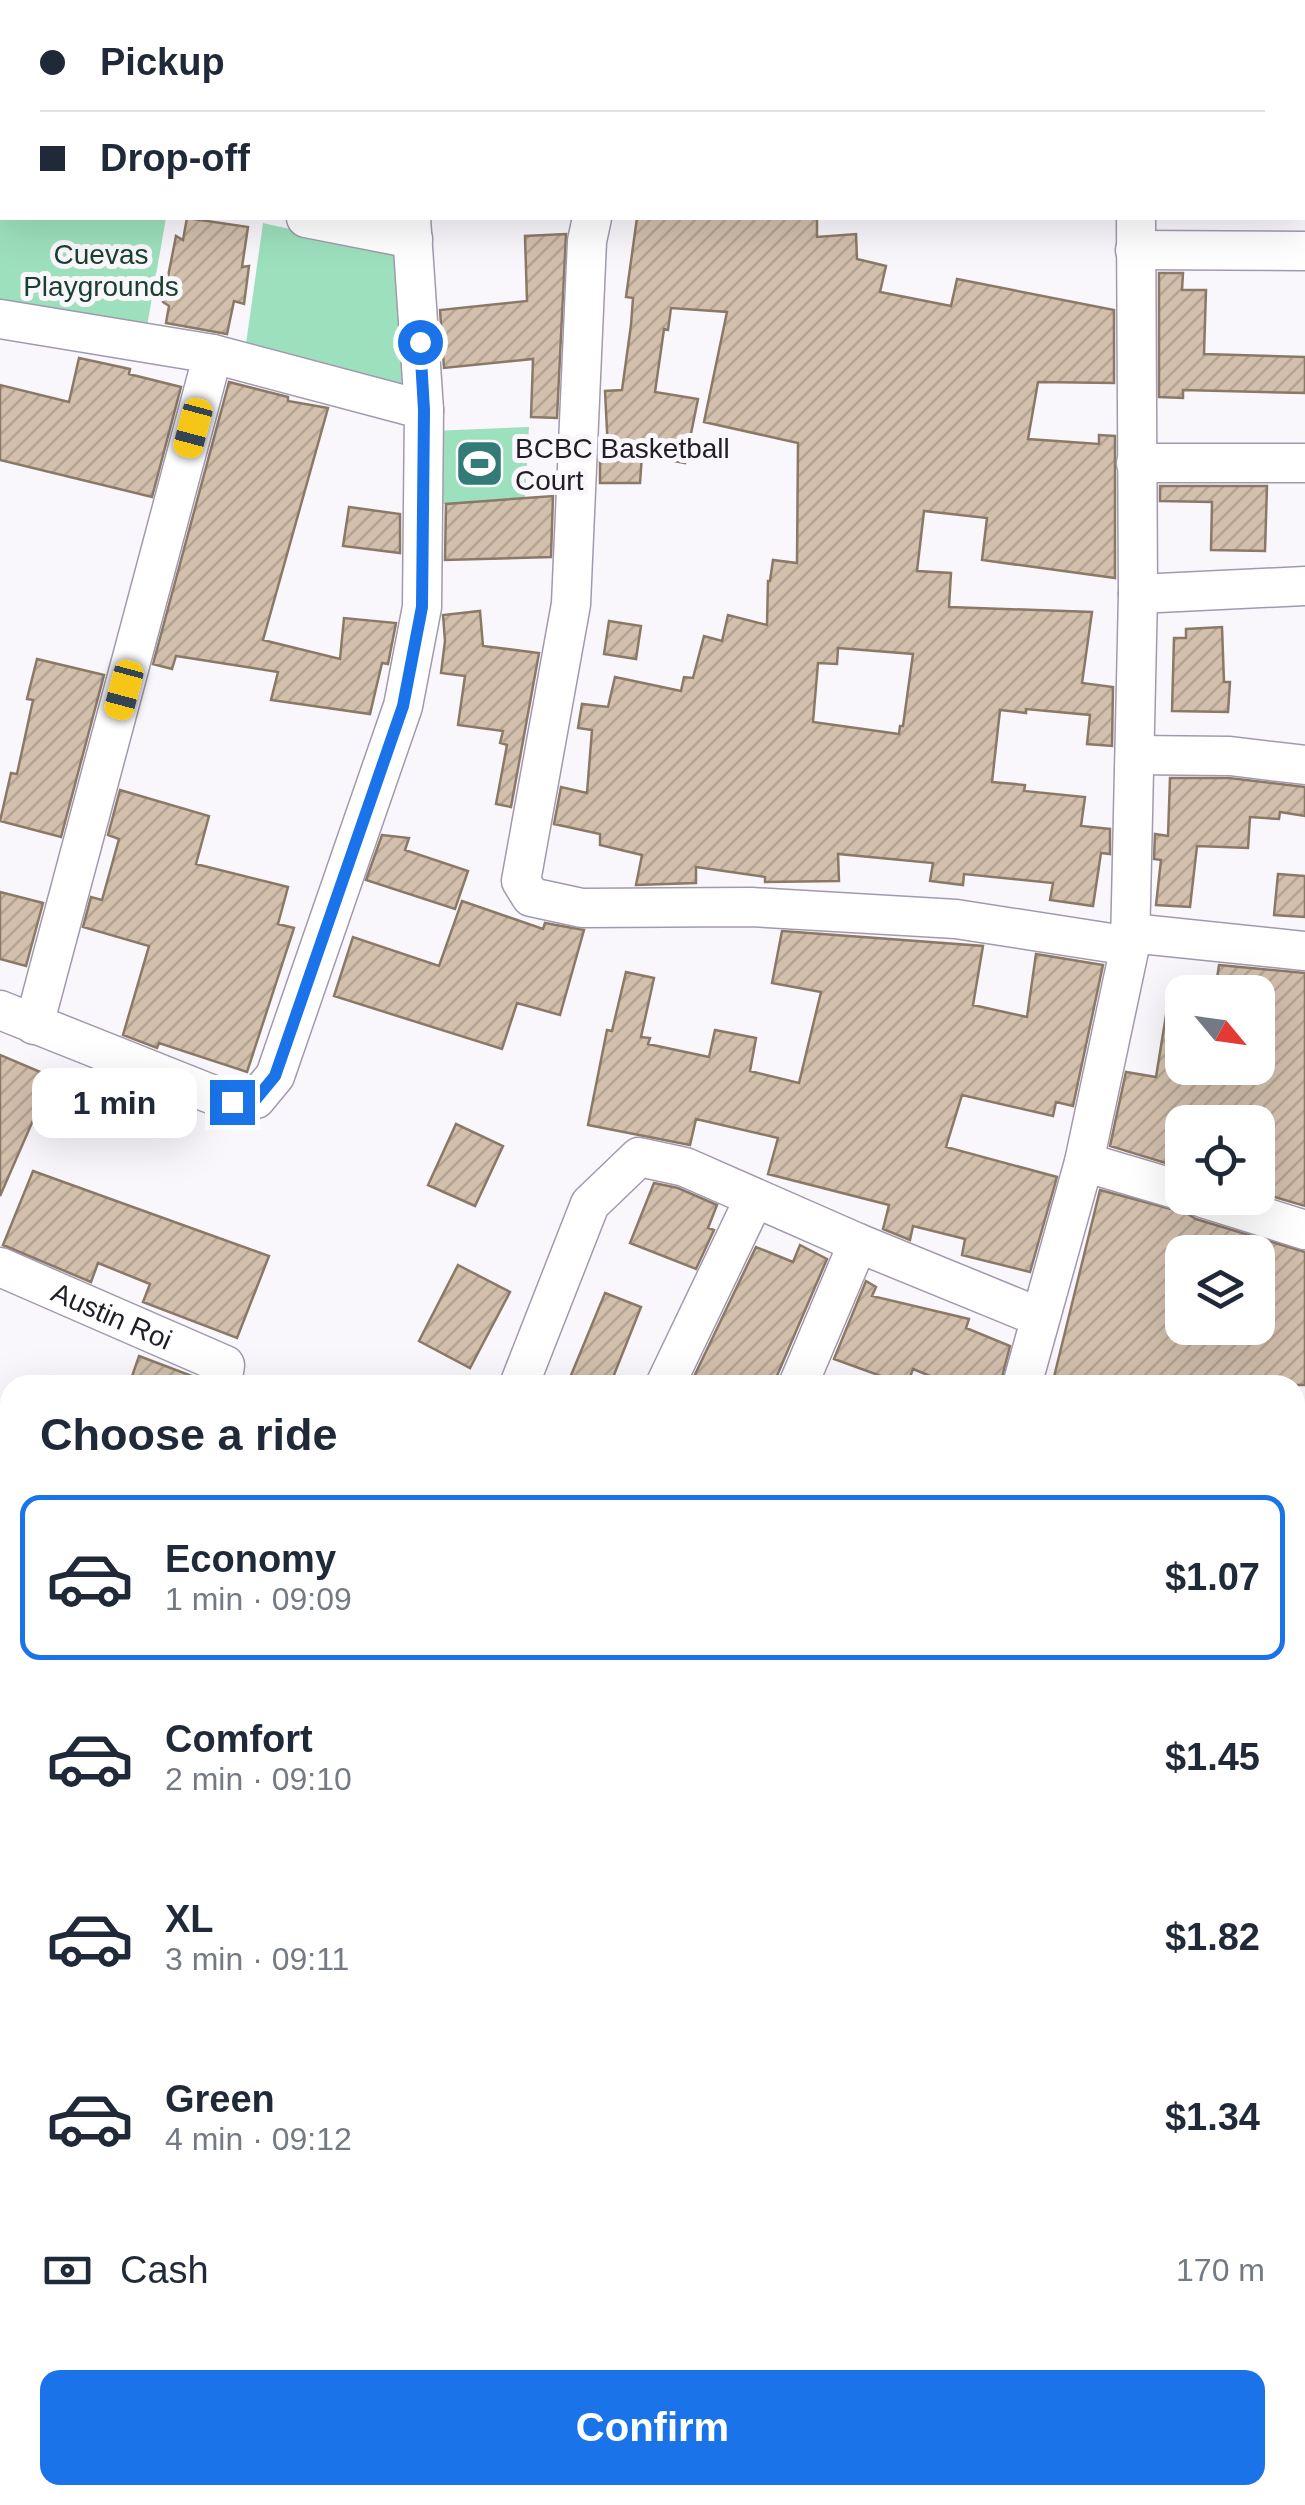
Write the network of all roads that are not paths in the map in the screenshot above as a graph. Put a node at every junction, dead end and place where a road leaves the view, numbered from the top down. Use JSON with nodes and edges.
{"nodes":[{"id":1,"x":327,"y":220,"type":"edge"},
{"id":2,"x":592,"y":220,"type":"edge"},
{"id":3,"x":412,"y":228,"type":"edge"},
{"id":4,"x":1135,"y":234,"type":"edge"},
{"id":5,"x":1305,"y":251,"type":"edge"},
{"id":6,"x":0,"y":319,"type":"edge"},
{"id":7,"x":213,"y":354,"type":"junction"},
{"id":8,"x":424,"y":410,"type":"junction"},
{"id":9,"x":1136,"y":463,"type":"junction"},
{"id":10,"x":1305,"y":463,"type":"edge"},
{"id":11,"x":1305,"y":586,"type":"edge"},
{"id":12,"x":1138,"y":594,"type":"junction"},
{"id":13,"x":1135,"y":755,"type":"junction"},
{"id":14,"x":1305,"y":765,"type":"edge"},
{"id":15,"x":1131,"y":940,"type":"junction"},
{"id":16,"x":1305,"y":951,"type":"edge"},
{"id":17,"x":0,"y":1010,"type":"edge"},
{"id":18,"x":34,"y":1025,"type":"junction"},
{"id":19,"x":1084,"y":1162,"type":"junction"},
{"id":20,"x":1165,"y":1186,"type":"edge"},
{"id":21,"x":754,"y":1199,"type":"junction"},
{"id":22,"x":1257,"y":1215,"type":"edge"},
{"id":23,"x":1305,"y":1230,"type":"edge"},
{"id":24,"x":858,"y":1244,"type":"junction"},
{"id":25,"x":0,"y":1266,"type":"edge"},
{"id":26,"x":1039,"y":1316,"type":"junction"},
{"id":27,"x":224,"y":1375,"type":"edge"},
{"id":28,"x":524,"y":1375,"type":"edge"},
{"id":29,"x":670,"y":1375,"type":"edge"},
{"id":30,"x":802,"y":1375,"type":"edge"},
{"id":31,"x":1025,"y":1375,"type":"edge"}],
"edges":[{"from":1,"to":3,"type":"street"},
{"from":2,"to":15,"type":"street"},
{"from":3,"to":8,"type":"street"},
{"from":4,"to":5,"type":"street"},
{"from":4,"to":9,"type":"street"},
{"from":6,"to":7,"type":"street"},
{"from":7,"to":8,"type":"street"},
{"from":7,"to":18,"type":"street"},
{"from":8,"to":18,"type":"street"},
{"from":9,"to":10,"type":"street"},
{"from":9,"to":12,"type":"street"},
{"from":11,"to":12,"type":"street"},
{"from":12,"to":13,"type":"street"},
{"from":13,"to":14,"type":"street"},
{"from":13,"to":15,"type":"street"},
{"from":15,"to":16,"type":"street"},
{"from":15,"to":19,"type":"street"},
{"from":17,"to":18,"type":"street"},
{"from":19,"to":20,"type":"street"},
{"from":19,"to":26,"type":"street"},
{"from":21,"to":24,"type":"street"},
{"from":21,"to":28,"type":"street"},
{"from":21,"to":29,"type":"street"},
{"from":22,"to":23,"type":"street"},
{"from":24,"to":26,"type":"street"},
{"from":24,"to":30,"type":"street"},
{"from":25,"to":27,"type":"street","name":"Austin Roi"},
{"from":26,"to":31,"type":"street"}]}
